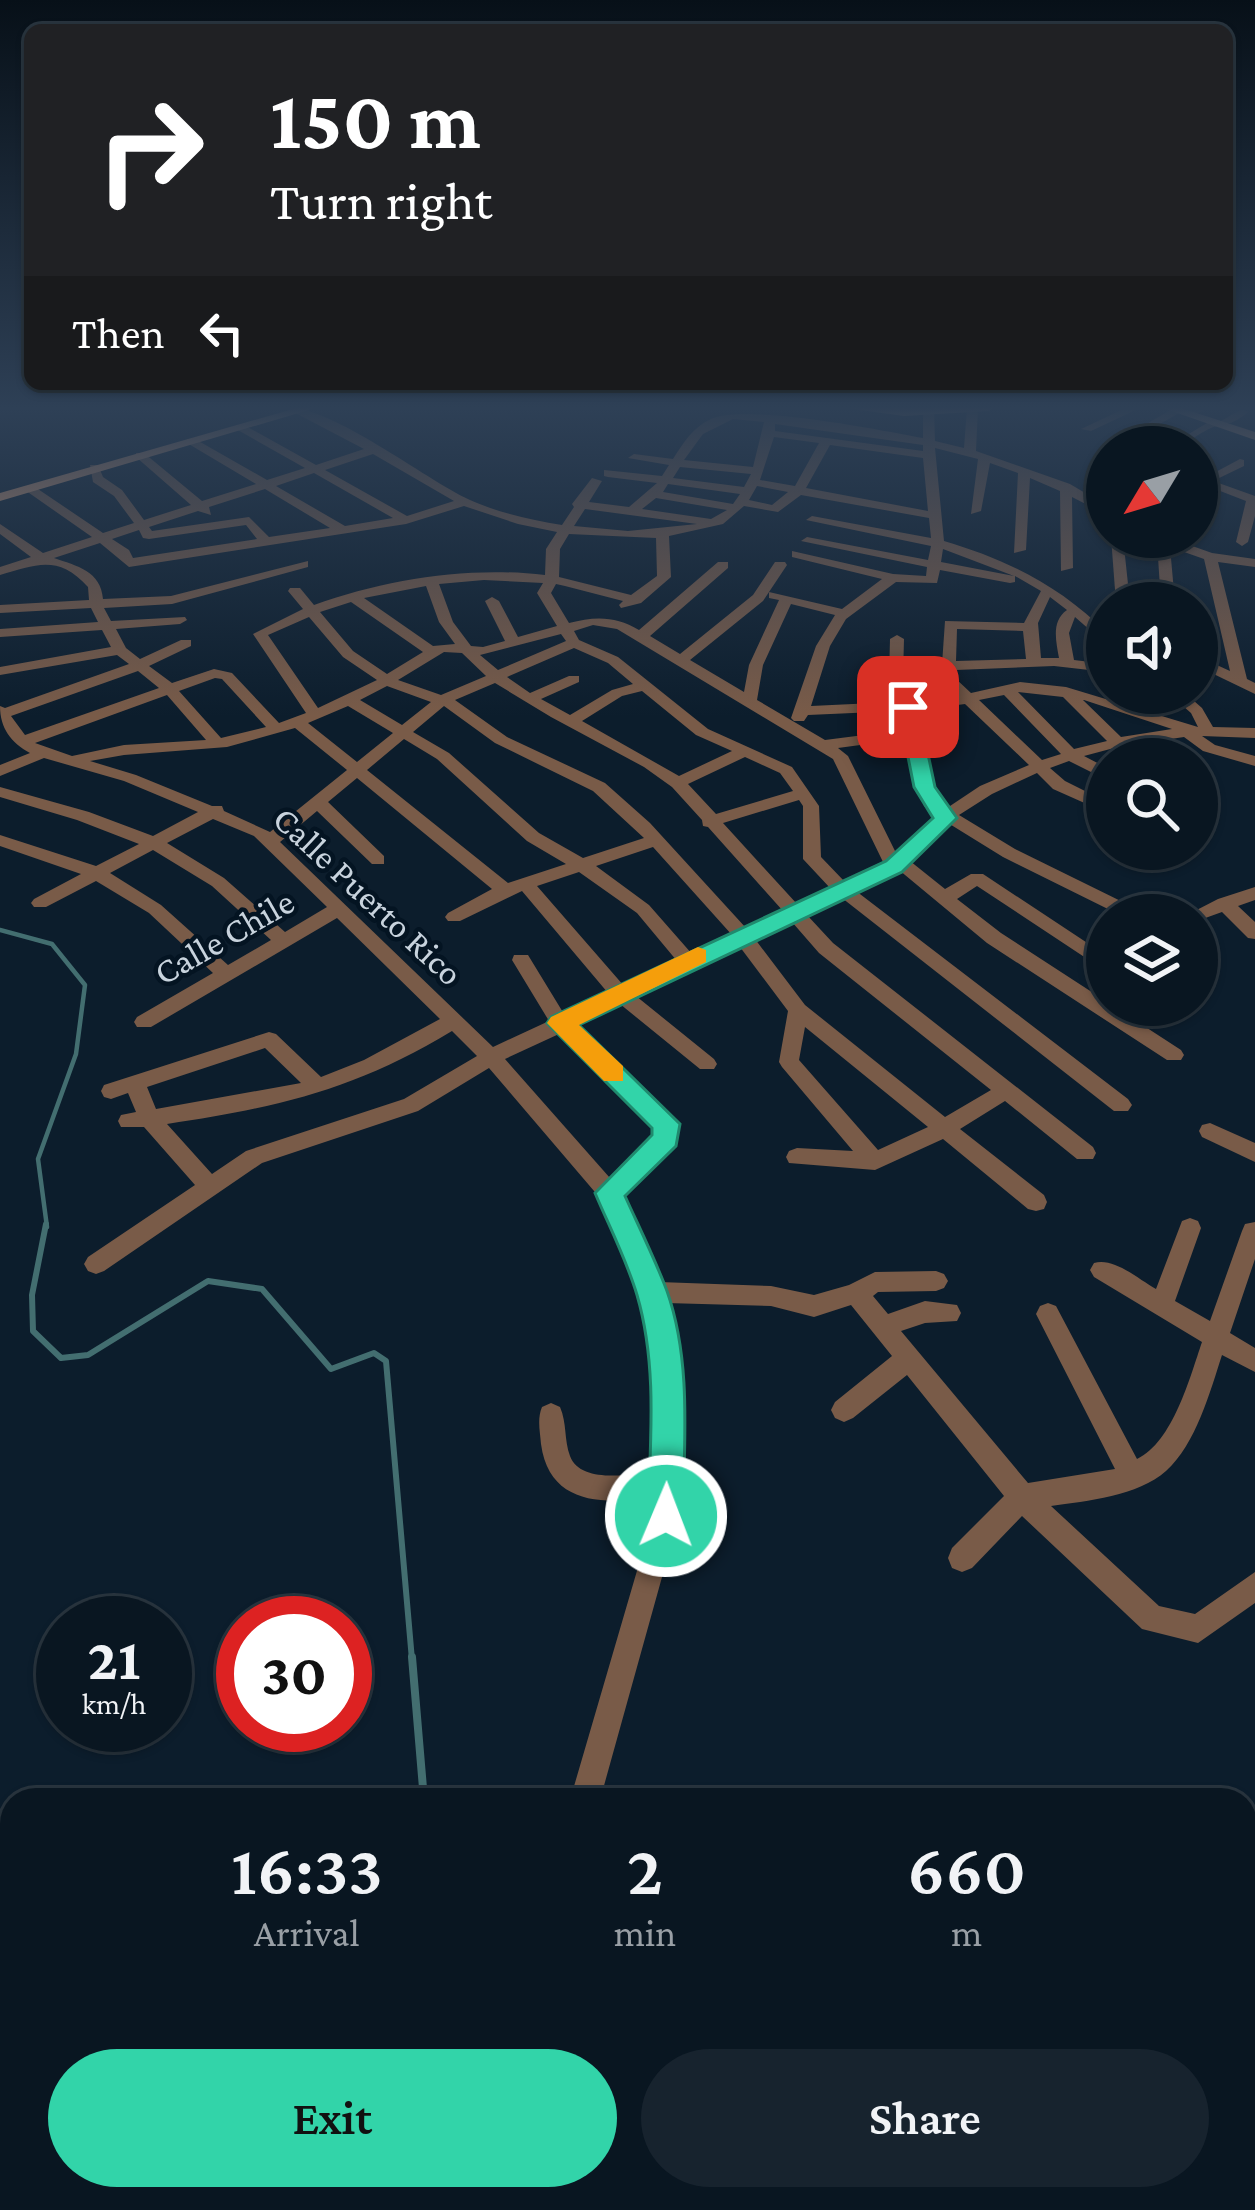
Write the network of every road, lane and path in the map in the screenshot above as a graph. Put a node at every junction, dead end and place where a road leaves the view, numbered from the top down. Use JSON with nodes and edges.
{"nodes":[{"id":1,"x":58,"y":510,"type":"edge"},
{"id":2,"x":130,"y":510,"type":"edge"},
{"id":3,"x":193,"y":510,"type":"edge"},
{"id":4,"x":206,"y":510,"type":"edge"},
{"id":5,"x":307,"y":510,"type":"edge"},
{"id":6,"x":389,"y":510,"type":"edge"},
{"id":7,"x":438,"y":510,"type":"edge"},
{"id":8,"x":495,"y":510,"type":"edge"},
{"id":9,"x":575,"y":510,"type":"edge"},
{"id":10,"x":639,"y":510,"type":"edge"},
{"id":11,"x":729,"y":510,"type":"edge"},
{"id":12,"x":900,"y":510,"type":"edge"},
{"id":13,"x":936,"y":510,"type":"edge"},
{"id":14,"x":1021,"y":510,"type":"edge"},
{"id":15,"x":1066,"y":510,"type":"edge"},
{"id":16,"x":1253,"y":510,"type":"edge"},
{"id":17,"x":937,"y":517,"type":"junction"},
{"id":18,"x":406,"y":520,"type":"junction"},
{"id":19,"x":812,"y":520,"type":"dead end"},
{"id":20,"x":220,"y":526,"type":"junction"},
{"id":21,"x":714,"y":527,"type":"junction"},
{"id":22,"x":0,"y":529,"type":"edge"},
{"id":23,"x":564,"y":529,"type":"junction"},
{"id":24,"x":145,"y":531,"type":"junction"},
{"id":25,"x":343,"y":531,"type":"junction"},
{"id":26,"x":662,"y":532,"type":"junction"},
{"id":27,"x":1227,"y":532,"type":"dead end"},
{"id":28,"x":938,"y":539,"type":"junction"},
{"id":29,"x":264,"y":540,"type":"junction"},
{"id":30,"x":99,"y":541,"type":"junction"},
{"id":31,"x":1249,"y":544,"type":"edge"},
{"id":32,"x":1019,"y":550,"type":"dead end"},
{"id":33,"x":40,"y":558,"type":"junction"},
{"id":34,"x":1210,"y":558,"type":"edge"},
{"id":35,"x":1218,"y":558,"type":"edge"},
{"id":36,"x":168,"y":560,"type":"junction"},
{"id":37,"x":935,"y":563,"type":"junction"},
{"id":38,"x":1255,"y":563,"type":"edge"},
{"id":39,"x":303,"y":564,"type":"dead end"},
{"id":40,"x":724,"y":565,"type":"dead end"},
{"id":41,"x":780,"y":565,"type":"dead end"},
{"id":42,"x":1066,"y":568,"type":"dead end"},
{"id":43,"x":0,"y":572,"type":"edge"},
{"id":44,"x":1015,"y":574,"type":"junction"},
{"id":45,"x":892,"y":578,"type":"junction"},
{"id":46,"x":552,"y":579,"type":"junction"},
{"id":47,"x":432,"y":584,"type":"junction"},
{"id":48,"x":1049,"y":589,"type":"junction"},
{"id":49,"x":295,"y":591,"type":"dead end"},
{"id":50,"x":762,"y":592,"type":"junction"},
{"id":51,"x":1002,"y":594,"type":"dead end"},
{"id":52,"x":352,"y":596,"type":"junction"},
{"id":53,"x":787,"y":598,"type":"junction"},
{"id":54,"x":636,"y":600,"type":"junction"},
{"id":55,"x":492,"y":601,"type":"dead end"},
{"id":56,"x":96,"y":605,"type":"junction"},
{"id":57,"x":0,"y":609,"type":"edge"},
{"id":58,"x":311,"y":610,"type":"junction"},
{"id":59,"x":1075,"y":612,"type":"junction"},
{"id":60,"x":843,"y":613,"type":"junction"},
{"id":61,"x":180,"y":620,"type":"dead end"},
{"id":62,"x":593,"y":621,"type":"junction"},
{"id":63,"x":1086,"y":622,"type":"edge"},
{"id":64,"x":984,"y":624,"type":"junction"},
{"id":65,"x":110,"y":626,"type":"junction"},
{"id":66,"x":1029,"y":627,"type":"junction"},
{"id":67,"x":0,"y":633,"type":"edge"},
{"id":68,"x":641,"y":636,"type":"junction"},
{"id":69,"x":569,"y":637,"type":"junction"},
{"id":70,"x":897,"y":639,"type":"dead end"},
{"id":71,"x":1232,"y":639,"type":"junction"},
{"id":72,"x":513,"y":642,"type":"junction"},
{"id":73,"x":1255,"y":642,"type":"edge"},
{"id":74,"x":186,"y":643,"type":"dead end"},
{"id":75,"x":121,"y":650,"type":"junction"},
{"id":76,"x":470,"y":650,"type":"junction"},
{"id":77,"x":433,"y":652,"type":"junction"},
{"id":78,"x":680,"y":661,"type":"junction"},
{"id":79,"x":992,"y":662,"type":"junction"},
{"id":80,"x":1034,"y":662,"type":"junction"},
{"id":81,"x":142,"y":664,"type":"junction"},
{"id":82,"x":1067,"y":664,"type":"junction"},
{"id":83,"x":950,"y":666,"type":"junction"},
{"id":84,"x":1086,"y":666,"type":"edge"},
{"id":85,"x":1218,"y":670,"type":"edge"},
{"id":86,"x":0,"y":671,"type":"edge"},
{"id":87,"x":496,"y":675,"type":"junction"},
{"id":88,"x":574,"y":679,"type":"dead end"},
{"id":89,"x":390,"y":682,"type":"junction"},
{"id":90,"x":646,"y":685,"type":"junction"},
{"id":91,"x":1248,"y":685,"type":"edge"},
{"id":92,"x":170,"y":688,"type":"junction"},
{"id":93,"x":1006,"y":689,"type":"junction"},
{"id":94,"x":1065,"y":691,"type":"junction"},
{"id":95,"x":1086,"y":695,"type":"edge"},
{"id":96,"x":965,"y":698,"type":"junction"},
{"id":97,"x":530,"y":699,"type":"junction"},
{"id":98,"x":349,"y":700,"type":"junction"},
{"id":99,"x":442,"y":700,"type":"junction"},
{"id":100,"x":749,"y":704,"type":"junction"},
{"id":101,"x":908,"y":707,"type":"junction"},
{"id":102,"x":805,"y":711,"type":"junction"},
{"id":103,"x":1,"y":712,"type":"edge"},
{"id":104,"x":314,"y":714,"type":"junction"},
{"id":105,"x":1142,"y":714,"type":"edge"},
{"id":106,"x":1188,"y":714,"type":"edge"},
{"id":107,"x":295,"y":720,"type":"junction"},
{"id":108,"x":572,"y":721,"type":"junction"},
{"id":109,"x":274,"y":728,"type":"junction"},
{"id":110,"x":791,"y":728,"type":"junction"},
{"id":111,"x":913,"y":733,"type":"junction"},
{"id":112,"x":1199,"y":733,"type":"junction"},
{"id":113,"x":404,"y":734,"type":"junction"},
{"id":114,"x":1255,"y":734,"type":"edge"},
{"id":115,"x":1113,"y":738,"type":"edge"},
{"id":116,"x":1149,"y":738,"type":"edge"},
{"id":117,"x":22,"y":742,"type":"junction"},
{"id":118,"x":216,"y":742,"type":"junction"},
{"id":119,"x":826,"y":745,"type":"junction"},
{"id":120,"x":745,"y":752,"type":"junction"},
{"id":121,"x":43,"y":753,"type":"junction"},
{"id":122,"x":1086,"y":754,"type":"edge"},
{"id":123,"x":1073,"y":758,"type":"junction"},
{"id":124,"x":77,"y":760,"type":"junction"},
{"id":125,"x":1086,"y":764,"type":"edge"},
{"id":126,"x":1040,"y":769,"type":"junction"},
{"id":127,"x":1250,"y":769,"type":"edge"},
{"id":128,"x":0,"y":772,"type":"edge"},
{"id":129,"x":356,"y":774,"type":"junction"},
{"id":130,"x":678,"y":783,"type":"junction"},
{"id":131,"x":0,"y":792,"type":"edge"},
{"id":132,"x":805,"y":793,"type":"junction"},
{"id":133,"x":1086,"y":796,"type":"edge"},
{"id":134,"x":319,"y":803,"type":"junction"},
{"id":135,"x":216,"y":810,"type":"junction"},
{"id":136,"x":946,"y":818,"type":"junction"},
{"id":137,"x":709,"y":822,"type":"junction"},
{"id":138,"x":0,"y":840,"type":"edge"},
{"id":139,"x":656,"y":840,"type":"junction"},
{"id":140,"x":157,"y":841,"type":"junction"},
{"id":141,"x":269,"y":841,"type":"junction"},
{"id":142,"x":378,"y":860,"type":"dead end"},
{"id":143,"x":896,"y":864,"type":"junction"},
{"id":144,"x":578,"y":866,"type":"junction"},
{"id":145,"x":97,"y":873,"type":"junction"},
{"id":146,"x":515,"y":887,"type":"junction"},
{"id":147,"x":842,"y":889,"type":"junction"},
{"id":148,"x":1255,"y":893,"type":"edge"},
{"id":149,"x":1094,"y":894,"type":"edge"},
{"id":150,"x":943,"y":899,"type":"junction"},
{"id":151,"x":40,"y":903,"type":"dead end"},
{"id":152,"x":1224,"y":903,"type":"junction"},
{"id":153,"x":1218,"y":906,"type":"edge"},
{"id":154,"x":338,"y":909,"type":"junction"},
{"id":155,"x":794,"y":913,"type":"junction"},
{"id":156,"x":454,"y":916,"type":"dead end"},
{"id":157,"x":1255,"y":933,"type":"edge"},
{"id":158,"x":741,"y":934,"type":"junction"},
{"id":159,"x":283,"y":941,"type":"junction"},
{"id":160,"x":1086,"y":951,"type":"edge"},
{"id":161,"x":521,"y":960,"type":"dead end"},
{"id":162,"x":688,"y":961,"type":"junction"},
{"id":163,"x":226,"y":974,"type":"junction"},
{"id":164,"x":1086,"y":990,"type":"edge"},
{"id":165,"x":620,"y":994,"type":"junction"},
{"id":166,"x":798,"y":1010,"type":"junction"},
{"id":167,"x":452,"y":1021,"type":"junction"},
{"id":168,"x":144,"y":1022,"type":"dead end"},
{"id":169,"x":560,"y":1023,"type":"junction"},
{"id":170,"x":1136,"y":1026,"type":"edge"},
{"id":171,"x":1174,"y":1055,"type":"dead end"},
{"id":172,"x":491,"y":1057,"type":"junction"},
{"id":173,"x":706,"y":1064,"type":"dead end"},
{"id":174,"x":135,"y":1084,"type":"junction"},
{"id":175,"x":319,"y":1087,"type":"junction"},
{"id":176,"x":111,"y":1091,"type":"dead end"},
{"id":177,"x":1005,"y":1091,"type":"junction"},
{"id":178,"x":1121,"y":1105,"type":"dead end"},
{"id":179,"x":139,"y":1120,"type":"junction"},
{"id":180,"x":943,"y":1128,"type":"junction"},
{"id":181,"x":1210,"y":1131,"type":"dead end"},
{"id":182,"x":1084,"y":1153,"type":"dead end"},
{"id":183,"x":1255,"y":1153,"type":"edge"},
{"id":184,"x":797,"y":1157,"type":"dead end"},
{"id":185,"x":875,"y":1161,"type":"junction"},
{"id":186,"x":210,"y":1187,"type":"junction"},
{"id":187,"x":609,"y":1193,"type":"junction"},
{"id":188,"x":1036,"y":1202,"type":"dead end"},
{"id":189,"x":1190,"y":1228,"type":"dead end"},
{"id":190,"x":1253,"y":1231,"type":"edge"},
{"id":191,"x":96,"y":1264,"type":"dead end"},
{"id":192,"x":1102,"y":1270,"type":"dead end"},
{"id":193,"x":936,"y":1281,"type":"dead end"},
{"id":194,"x":652,"y":1292,"type":"junction"},
{"id":195,"x":856,"y":1293,"type":"junction"},
{"id":196,"x":1162,"y":1304,"type":"junction"},
{"id":197,"x":949,"y":1313,"type":"dead end"},
{"id":198,"x":1048,"y":1314,"type":"dead end"},
{"id":199,"x":883,"y":1326,"type":"junction"},
{"id":200,"x":1217,"y":1339,"type":"junction"},
{"id":201,"x":908,"y":1358,"type":"junction"},
{"id":202,"x":1255,"y":1361,"type":"edge"},
{"id":203,"x":844,"y":1410,"type":"dead end"},
{"id":204,"x":551,"y":1415,"type":"dead end"},
{"id":205,"x":1132,"y":1475,"type":"junction"},
{"id":206,"x":666,"y":1481,"type":"junction"},
{"id":207,"x":1022,"y":1497,"type":"junction"},
{"id":208,"x":962,"y":1558,"type":"dead end"},
{"id":209,"x":1255,"y":1586,"type":"edge"},
{"id":210,"x":588,"y":1788,"type":"edge"}],
"edges":[{"from":1,"to":30,"type":"street"},
{"from":2,"to":24,"type":"street"},
{"from":3,"to":24,"type":"street"},
{"from":4,"to":20,"type":"street"},
{"from":5,"to":25,"type":"street"},
{"from":6,"to":18,"type":"street"},
{"from":7,"to":18,"type":"street"},
{"from":8,"to":23,"type":"street"},
{"from":9,"to":23,"type":"street"},
{"from":10,"to":21,"type":"street"},
{"from":11,"to":21,"type":"street"},
{"from":12,"to":17,"type":"street"},
{"from":13,"to":17,"type":"street"},
{"from":14,"to":32,"type":"street"},
{"from":15,"to":42,"type":"street"},
{"from":16,"to":31,"type":"street"},
{"from":17,"to":28,"type":"street"},
{"from":18,"to":25,"type":"street"},
{"from":19,"to":28,"type":"street"},
{"from":20,"to":24,"type":"street"},
{"from":20,"to":29,"type":"street"},
{"from":21,"to":26,"type":"street"},
{"from":22,"to":33,"type":"street"},
{"from":23,"to":26,"type":"street"},
{"from":23,"to":46,"type":"street"},
{"from":24,"to":30,"type":"street"},
{"from":24,"to":36,"type":"street"},
{"from":25,"to":29,"type":"street"},
{"from":26,"to":54,"type":"street"},
{"from":27,"to":31,"type":"street"},
{"from":28,"to":37,"type":"street"},
{"from":28,"to":44,"type":"street"},
{"from":29,"to":36,"type":"street"},
{"from":30,"to":33,"type":"street"},
{"from":30,"to":36,"type":"street"},
{"from":33,"to":43,"type":"street"},
{"from":33,"to":56,"type":"street"},
{"from":34,"to":71,"type":"street"},
{"from":35,"to":38,"type":"street"},
{"from":37,"to":44,"type":"street"},
{"from":37,"to":45,"type":"street"},
{"from":37,"to":45,"type":"street"},
{"from":39,"to":56,"type":"street"},
{"from":40,"to":68,"type":"street"},
{"from":41,"to":50,"type":"street"},
{"from":44,"to":48,"type":"street"},
{"from":44,"to":51,"type":"street"},
{"from":45,"to":60,"type":"street"},
{"from":46,"to":47,"type":"street"},
{"from":46,"to":54,"type":"street"},
{"from":46,"to":69,"type":"street"},
{"from":47,"to":52,"type":"street"},
{"from":47,"to":76,"type":"street"},
{"from":48,"to":59,"type":"street"},
{"from":48,"to":66,"type":"street"},
{"from":49,"to":58,"type":"street"},
{"from":50,"to":53,"type":"street"},
{"from":50,"to":78,"type":"street"},
{"from":52,"to":58,"type":"street"},
{"from":52,"to":77,"type":"street"},
{"from":53,"to":60,"type":"street"},
{"from":53,"to":100,"type":"street"},
{"from":54,"to":62,"type":"street"},
{"from":55,"to":72,"type":"street"},
{"from":56,"to":57,"type":"street"},
{"from":56,"to":65,"type":"street"},
{"from":58,"to":89,"type":"street"},
{"from":58,"to":104,"type":"street"},
{"from":59,"to":63,"type":"street"},
{"from":59,"to":82,"type":"street"},
{"from":60,"to":102,"type":"street"},
{"from":61,"to":65,"type":"street"},
{"from":62,"to":68,"type":"street"},
{"from":62,"to":69,"type":"street"},
{"from":64,"to":66,"type":"street"},
{"from":64,"to":79,"type":"street"},
{"from":64,"to":83,"type":"street"},
{"from":65,"to":67,"type":"street"},
{"from":65,"to":75,"type":"street"},
{"from":66,"to":80,"type":"street"},
{"from":68,"to":78,"type":"street"},
{"from":69,"to":72,"type":"street"},
{"from":69,"to":87,"type":"street"},
{"from":69,"to":90,"type":"street"},
{"from":70,"to":101,"type":"street"},
{"from":71,"to":73,"type":"street"},
{"from":71,"to":91,"type":"street"},
{"from":72,"to":76,"type":"street"},
{"from":74,"to":81,"type":"street"},
{"from":75,"to":81,"type":"street"},
{"from":75,"to":86,"type":"street"},
{"from":76,"to":77,"type":"street"},
{"from":76,"to":87,"type":"street"},
{"from":77,"to":89,"type":"street"},
{"from":78,"to":100,"type":"street"},
{"from":79,"to":80,"type":"street"},
{"from":79,"to":83,"type":"street"},
{"from":80,"to":82,"type":"street"},
{"from":81,"to":92,"type":"street"},
{"from":81,"to":103,"type":"street"},
{"from":82,"to":84,"type":"street"},
{"from":83,"to":96,"type":"street"},
{"from":85,"to":91,"type":"street"},
{"from":87,"to":97,"type":"street"},
{"from":87,"to":99,"type":"street"},
{"from":88,"to":97,"type":"street"},
{"from":89,"to":98,"type":"street"},
{"from":89,"to":99,"type":"street"},
{"from":90,"to":108,"type":"street"},
{"from":90,"to":120,"type":"street"},
{"from":92,"to":109,"type":"street"},
{"from":92,"to":117,"type":"street"},
{"from":92,"to":118,"type":"street"},
{"from":93,"to":94,"type":"street"},
{"from":93,"to":96,"type":"street"},
{"from":93,"to":123,"type":"street"},
{"from":94,"to":95,"type":"street"},
{"from":94,"to":115,"type":"street"},
{"from":96,"to":101,"type":"street"},
{"from":96,"to":126,"type":"street"},
{"from":97,"to":108,"type":"street"},
{"from":98,"to":104,"type":"street"},
{"from":98,"to":113,"type":"street"},
{"from":99,"to":113,"type":"street"},
{"from":99,"to":139,"type":"street"},
{"from":100,"to":110,"type":"street"},
{"from":101,"to":102,"type":"street"},
{"from":101,"to":111,"type":"street"},
{"from":102,"to":110,"type":"street"},
{"from":103,"to":117,"type":"street","name":"Calle Puerto Rico"},
{"from":104,"to":107,"type":"street"},
{"from":105,"to":112,"type":"street"},
{"from":106,"to":112,"type":"street"},
{"from":107,"to":109,"type":"street"},
{"from":107,"to":129,"type":"street"},
{"from":108,"to":130,"type":"street"},
{"from":109,"to":118,"type":"street"},
{"from":110,"to":119,"type":"street"},
{"from":111,"to":119,"type":"street"},
{"from":111,"to":136,"type":"street"},
{"from":112,"to":114,"type":"street"},
{"from":112,"to":116,"type":"street"},
{"from":112,"to":127,"type":"street"},
{"from":113,"to":129,"type":"street"},
{"from":113,"to":144,"type":"street"},
{"from":117,"to":121,"type":"street","name":"Calle Puerto Rico"},
{"from":118,"to":124,"type":"street"},
{"from":119,"to":143,"type":"street"},
{"from":120,"to":130,"type":"street"},
{"from":120,"to":132,"type":"street"},
{"from":121,"to":124,"type":"street","name":"Calle Puerto Rico"},
{"from":121,"to":128,"type":"street"},
{"from":122,"to":123,"type":"street"},
{"from":123,"to":125,"type":"street"},
{"from":123,"to":126,"type":"street"},
{"from":124,"to":135,"type":"street","name":"Calle Puerto Rico"},
{"from":126,"to":133,"type":"street"},
{"from":126,"to":136,"type":"street"},
{"from":129,"to":134,"type":"street"},
{"from":129,"to":146,"type":"street"},
{"from":130,"to":137,"type":"street"},
{"from":131,"to":140,"type":"street"},
{"from":132,"to":137,"type":"street"},
{"from":132,"to":147,"type":"street"},
{"from":134,"to":141,"type":"street"},
{"from":134,"to":142,"type":"street"},
{"from":135,"to":140,"type":"street"},
{"from":135,"to":141,"type":"street","name":"Calle Puerto Rico"},
{"from":136,"to":143,"type":"street"},
{"from":136,"to":149,"type":"street"},
{"from":137,"to":155,"type":"street"},
{"from":138,"to":145,"type":"street"},
{"from":139,"to":144,"type":"street"},
{"from":139,"to":158,"type":"street"},
{"from":140,"to":145,"type":"street"},
{"from":140,"to":159,"type":"street"},
{"from":141,"to":154,"type":"street","name":"Calle Puerto Rico"},
{"from":143,"to":147,"type":"street"},
{"from":143,"to":150,"type":"street"},
{"from":144,"to":146,"type":"street"},
{"from":144,"to":162,"type":"street"},
{"from":145,"to":151,"type":"street"},
{"from":145,"to":163,"type":"street"},
{"from":146,"to":156,"type":"street"},
{"from":146,"to":165,"type":"street"},
{"from":147,"to":155,"type":"street"},
{"from":147,"to":178,"type":"street"},
{"from":148,"to":152,"type":"street"},
{"from":150,"to":160,"type":"street"},
{"from":150,"to":164,"type":"street"},
{"from":152,"to":153,"type":"street"},
{"from":152,"to":157,"type":"street"},
{"from":154,"to":159,"type":"street","name":"Calle Chile"},
{"from":154,"to":167,"type":"street","name":"Calle Puerto Rico"},
{"from":155,"to":158,"type":"street"},
{"from":155,"to":177,"type":"street"},
{"from":158,"to":162,"type":"street"},
{"from":158,"to":166,"type":"street"},
{"from":159,"to":163,"type":"street","name":"Calle Chile"},
{"from":161,"to":169,"type":"street"},
{"from":162,"to":165,"type":"street"},
{"from":163,"to":168,"type":"street","name":"Calle Chile"},
{"from":165,"to":169,"type":"street"},
{"from":165,"to":173,"type":"street"},
{"from":166,"to":180,"type":"street"},
{"from":166,"to":185,"type":"street"},
{"from":167,"to":172,"type":"street","name":"Calle Puerto Rico"},
{"from":167,"to":175,"type":"street"},
{"from":169,"to":172,"type":"street"},
{"from":169,"to":187,"type":"street"},
{"from":170,"to":171,"type":"street"},
{"from":172,"to":186,"type":"street"},
{"from":172,"to":187,"type":"street","name":"Calle Puerto Rico"},
{"from":174,"to":175,"type":"street"},
{"from":174,"to":176,"type":"street"},
{"from":174,"to":179,"type":"street"},
{"from":175,"to":179,"type":"street"},
{"from":177,"to":180,"type":"street"},
{"from":177,"to":182,"type":"street"},
{"from":179,"to":186,"type":"street"},
{"from":180,"to":185,"type":"street"},
{"from":180,"to":188,"type":"street"},
{"from":181,"to":183,"type":"street"},
{"from":184,"to":185,"type":"street"},
{"from":186,"to":191,"type":"street"},
{"from":187,"to":194,"type":"street","name":"Calle Puerto Rico"},
{"from":189,"to":196,"type":"street"},
{"from":190,"to":200,"type":"street"},
{"from":192,"to":196,"type":"street"},
{"from":193,"to":195,"type":"street"},
{"from":194,"to":195,"type":"street"},
{"from":194,"to":206,"type":"street","name":"Calle Puerto Rico"},
{"from":195,"to":199,"type":"street"},
{"from":196,"to":200,"type":"street"},
{"from":197,"to":199,"type":"street"},
{"from":198,"to":205,"type":"street"},
{"from":199,"to":201,"type":"street"},
{"from":200,"to":202,"type":"street"},
{"from":200,"to":205,"type":"street"},
{"from":201,"to":203,"type":"street"},
{"from":201,"to":207,"type":"street"},
{"from":204,"to":206,"type":"street"},
{"from":205,"to":207,"type":"street"},
{"from":206,"to":210,"type":"street","name":"Calle Puerto Rico"},
{"from":207,"to":208,"type":"street"},
{"from":207,"to":209,"type":"street"}]}
